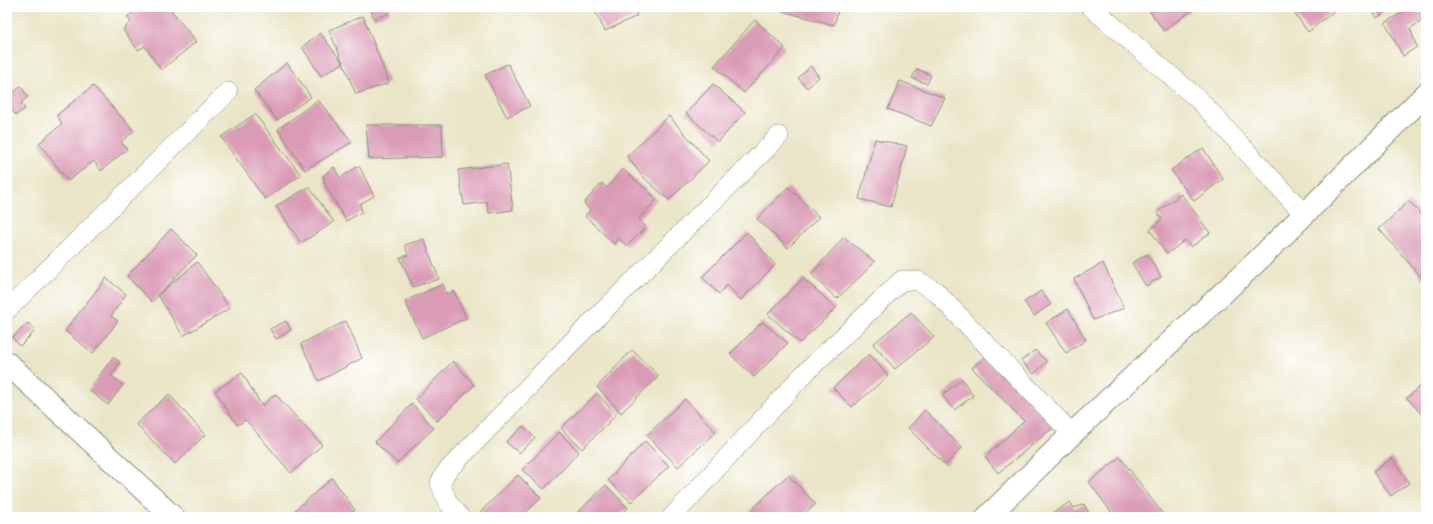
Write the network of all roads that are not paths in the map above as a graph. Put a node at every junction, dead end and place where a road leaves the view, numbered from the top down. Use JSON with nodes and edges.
{"nodes":[{"id":1,"x":1091,"y":7,"type":"edge"},
{"id":2,"x":228,"y":92,"type":"dead end"},
{"id":3,"x":1426,"y":94,"type":"edge"},
{"id":4,"x":779,"y":136,"type":"dead end"},
{"id":5,"x":1305,"y":215,"type":"junction"},
{"id":6,"x":7,"y":310,"type":"edge"},
{"id":7,"x":7,"y":363,"type":"edge"},
{"id":8,"x":1072,"y":434,"type":"junction"},
{"id":9,"x":996,"y":514,"type":"edge"},
{"id":10,"x":173,"y":517,"type":"edge"},
{"id":11,"x":460,"y":517,"type":"edge"},
{"id":12,"x":672,"y":517,"type":"edge"}],
"edges":[{"from":1,"to":5,"type":"street"},
{"from":2,"to":6,"type":"street"},
{"from":3,"to":5,"type":"street"},
{"from":4,"to":11,"type":"street"},
{"from":5,"to":8,"type":"street"},
{"from":7,"to":10,"type":"street"},
{"from":8,"to":9,"type":"street"},
{"from":8,"to":12,"type":"street"}]}
